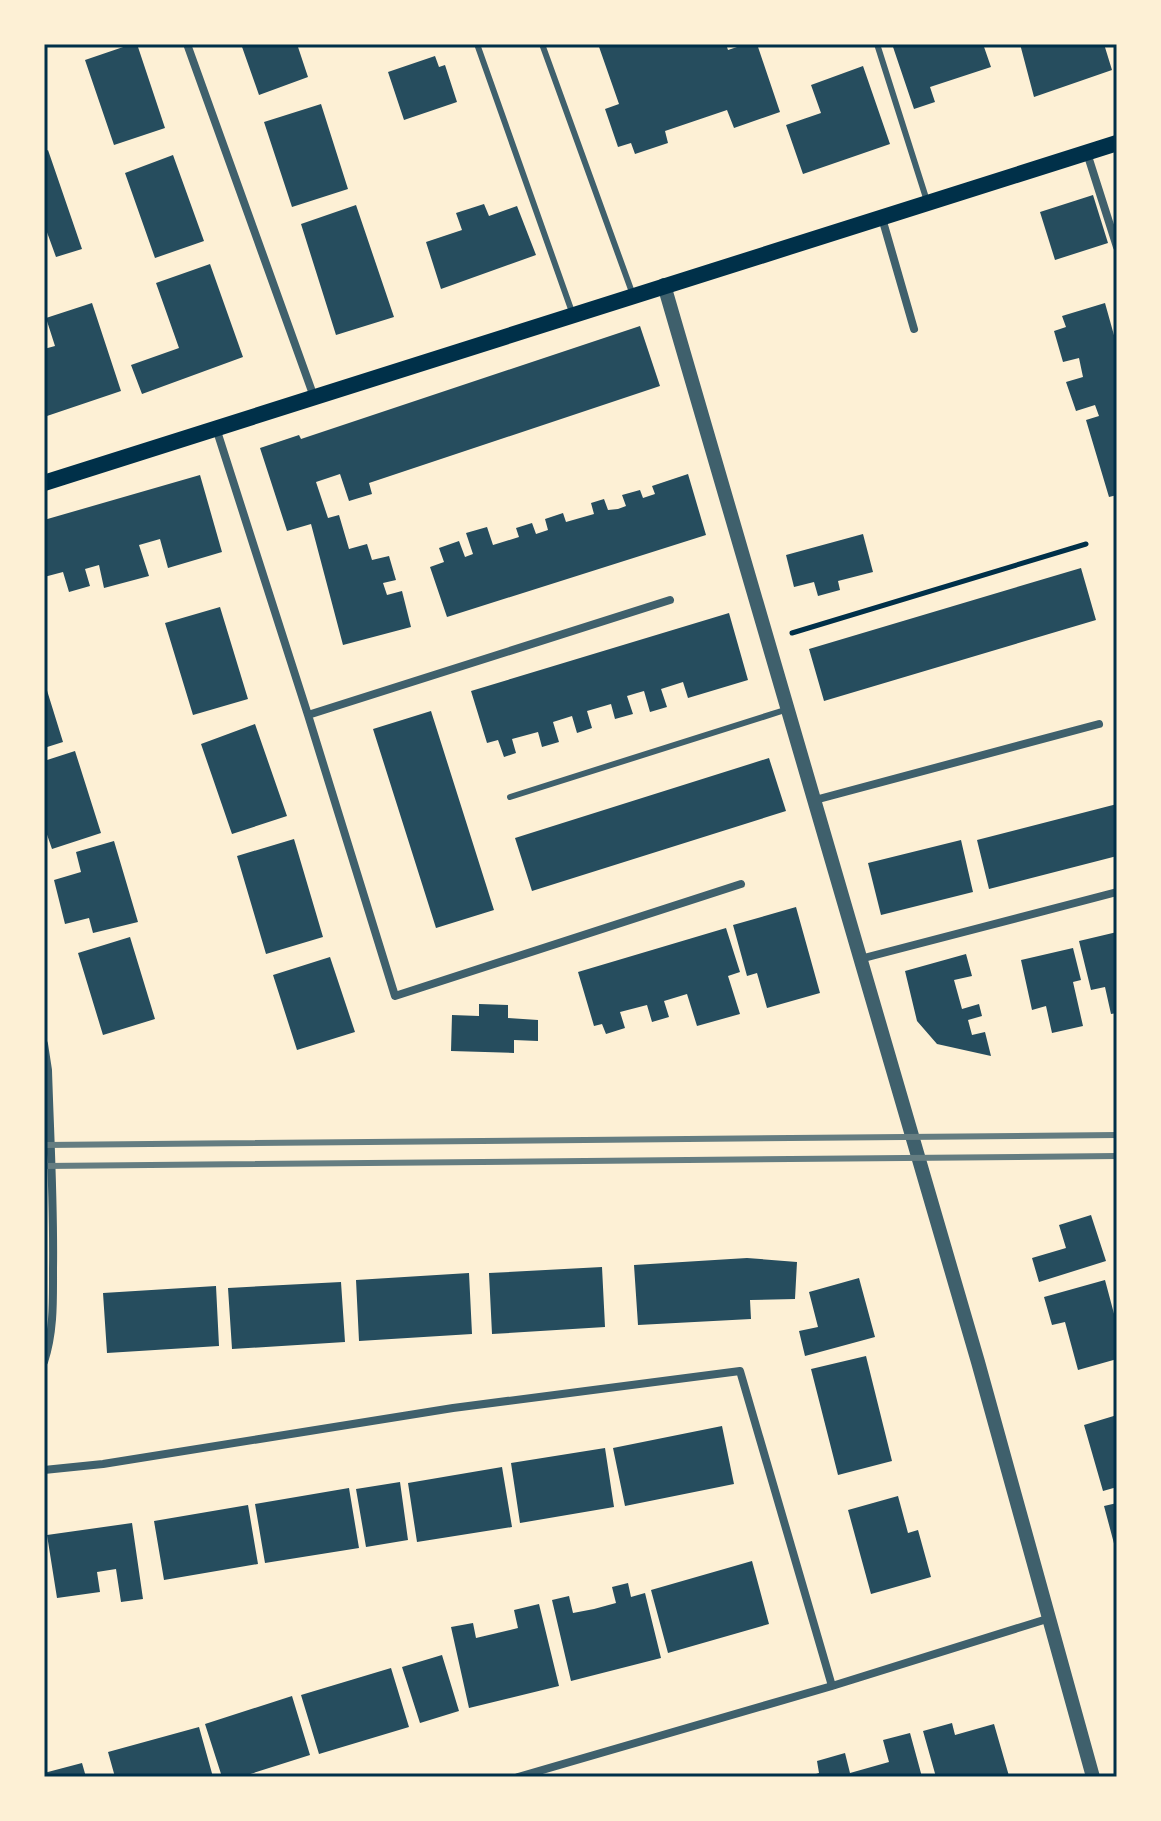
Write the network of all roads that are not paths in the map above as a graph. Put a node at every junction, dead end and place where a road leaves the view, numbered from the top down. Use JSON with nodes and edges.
{"nodes":[{"id":1,"x":187,"y":44,"type":"edge"},
{"id":2,"x":477,"y":44,"type":"edge"},
{"id":3,"x":542,"y":44,"type":"edge"},
{"id":4,"x":877,"y":44,"type":"edge"},
{"id":5,"x":1117,"y":143,"type":"edge"},
{"id":6,"x":1087,"y":153,"type":"junction"},
{"id":7,"x":927,"y":203,"type":"junction"},
{"id":8,"x":882,"y":218,"type":"junction"},
{"id":9,"x":1117,"y":247,"type":"edge"},
{"id":10,"x":664,"y":285,"type":"junction"},
{"id":11,"x":633,"y":295,"type":"junction"},
{"id":12,"x":573,"y":314,"type":"junction"},
{"id":13,"x":914,"y":329,"type":"dead end"},
{"id":14,"x":314,"y":397,"type":"junction"},
{"id":15,"x":216,"y":428,"type":"junction"},
{"id":16,"x":44,"y":483,"type":"edge"},
{"id":17,"x":670,"y":600,"type":"dead end"},
{"id":18,"x":788,"y":709,"type":"junction"},
{"id":19,"x":308,"y":715,"type":"junction"},
{"id":20,"x":1099,"y":724,"type":"dead end"},
{"id":21,"x":510,"y":797,"type":"dead end"},
{"id":22,"x":815,"y":800,"type":"junction"},
{"id":23,"x":741,"y":884,"type":"dead end"},
{"id":24,"x":1117,"y":892,"type":"edge"},
{"id":25,"x":860,"y":959,"type":"junction"},
{"id":26,"x":44,"y":1044,"type":"edge"},
{"id":27,"x":44,"y":1362,"type":"edge"},
{"id":28,"x":44,"y":1470,"type":"edge"},
{"id":29,"x":1047,"y":1619,"type":"junction"},
{"id":30,"x":832,"y":1686,"type":"junction"},
{"id":31,"x":518,"y":1777,"type":"edge"},
{"id":32,"x":1093,"y":1777,"type":"edge"}],
"edges":[{"from":1,"to":14,"type":"street"},
{"from":2,"to":12,"type":"lane"},
{"from":3,"to":11,"type":"lane"},
{"from":4,"to":7,"type":"lane"},
{"from":5,"to":6,"type":"main road"},
{"from":6,"to":7,"type":"main road"},
{"from":6,"to":9,"type":"street"},
{"from":7,"to":8,"type":"main road"},
{"from":8,"to":10,"type":"main road"},
{"from":8,"to":13,"type":"street"},
{"from":10,"to":11,"type":"main road"},
{"from":10,"to":18,"type":"street"},
{"from":11,"to":12,"type":"main road"},
{"from":12,"to":14,"type":"main road"},
{"from":14,"to":15,"type":"main road"},
{"from":15,"to":16,"type":"main road"},
{"from":15,"to":19,"type":"street"},
{"from":17,"to":19,"type":"street"},
{"from":18,"to":21,"type":"lane"},
{"from":18,"to":22,"type":"street"},
{"from":19,"to":23,"type":"street"},
{"from":20,"to":22,"type":"street"},
{"from":22,"to":25,"type":"street"},
{"from":24,"to":25,"type":"street"},
{"from":25,"to":29,"type":"street"},
{"from":26,"to":27,"type":"street"},
{"from":28,"to":30,"type":"street"},
{"from":29,"to":30,"type":"street"},
{"from":29,"to":32,"type":"street"},
{"from":30,"to":31,"type":"street"}]}
